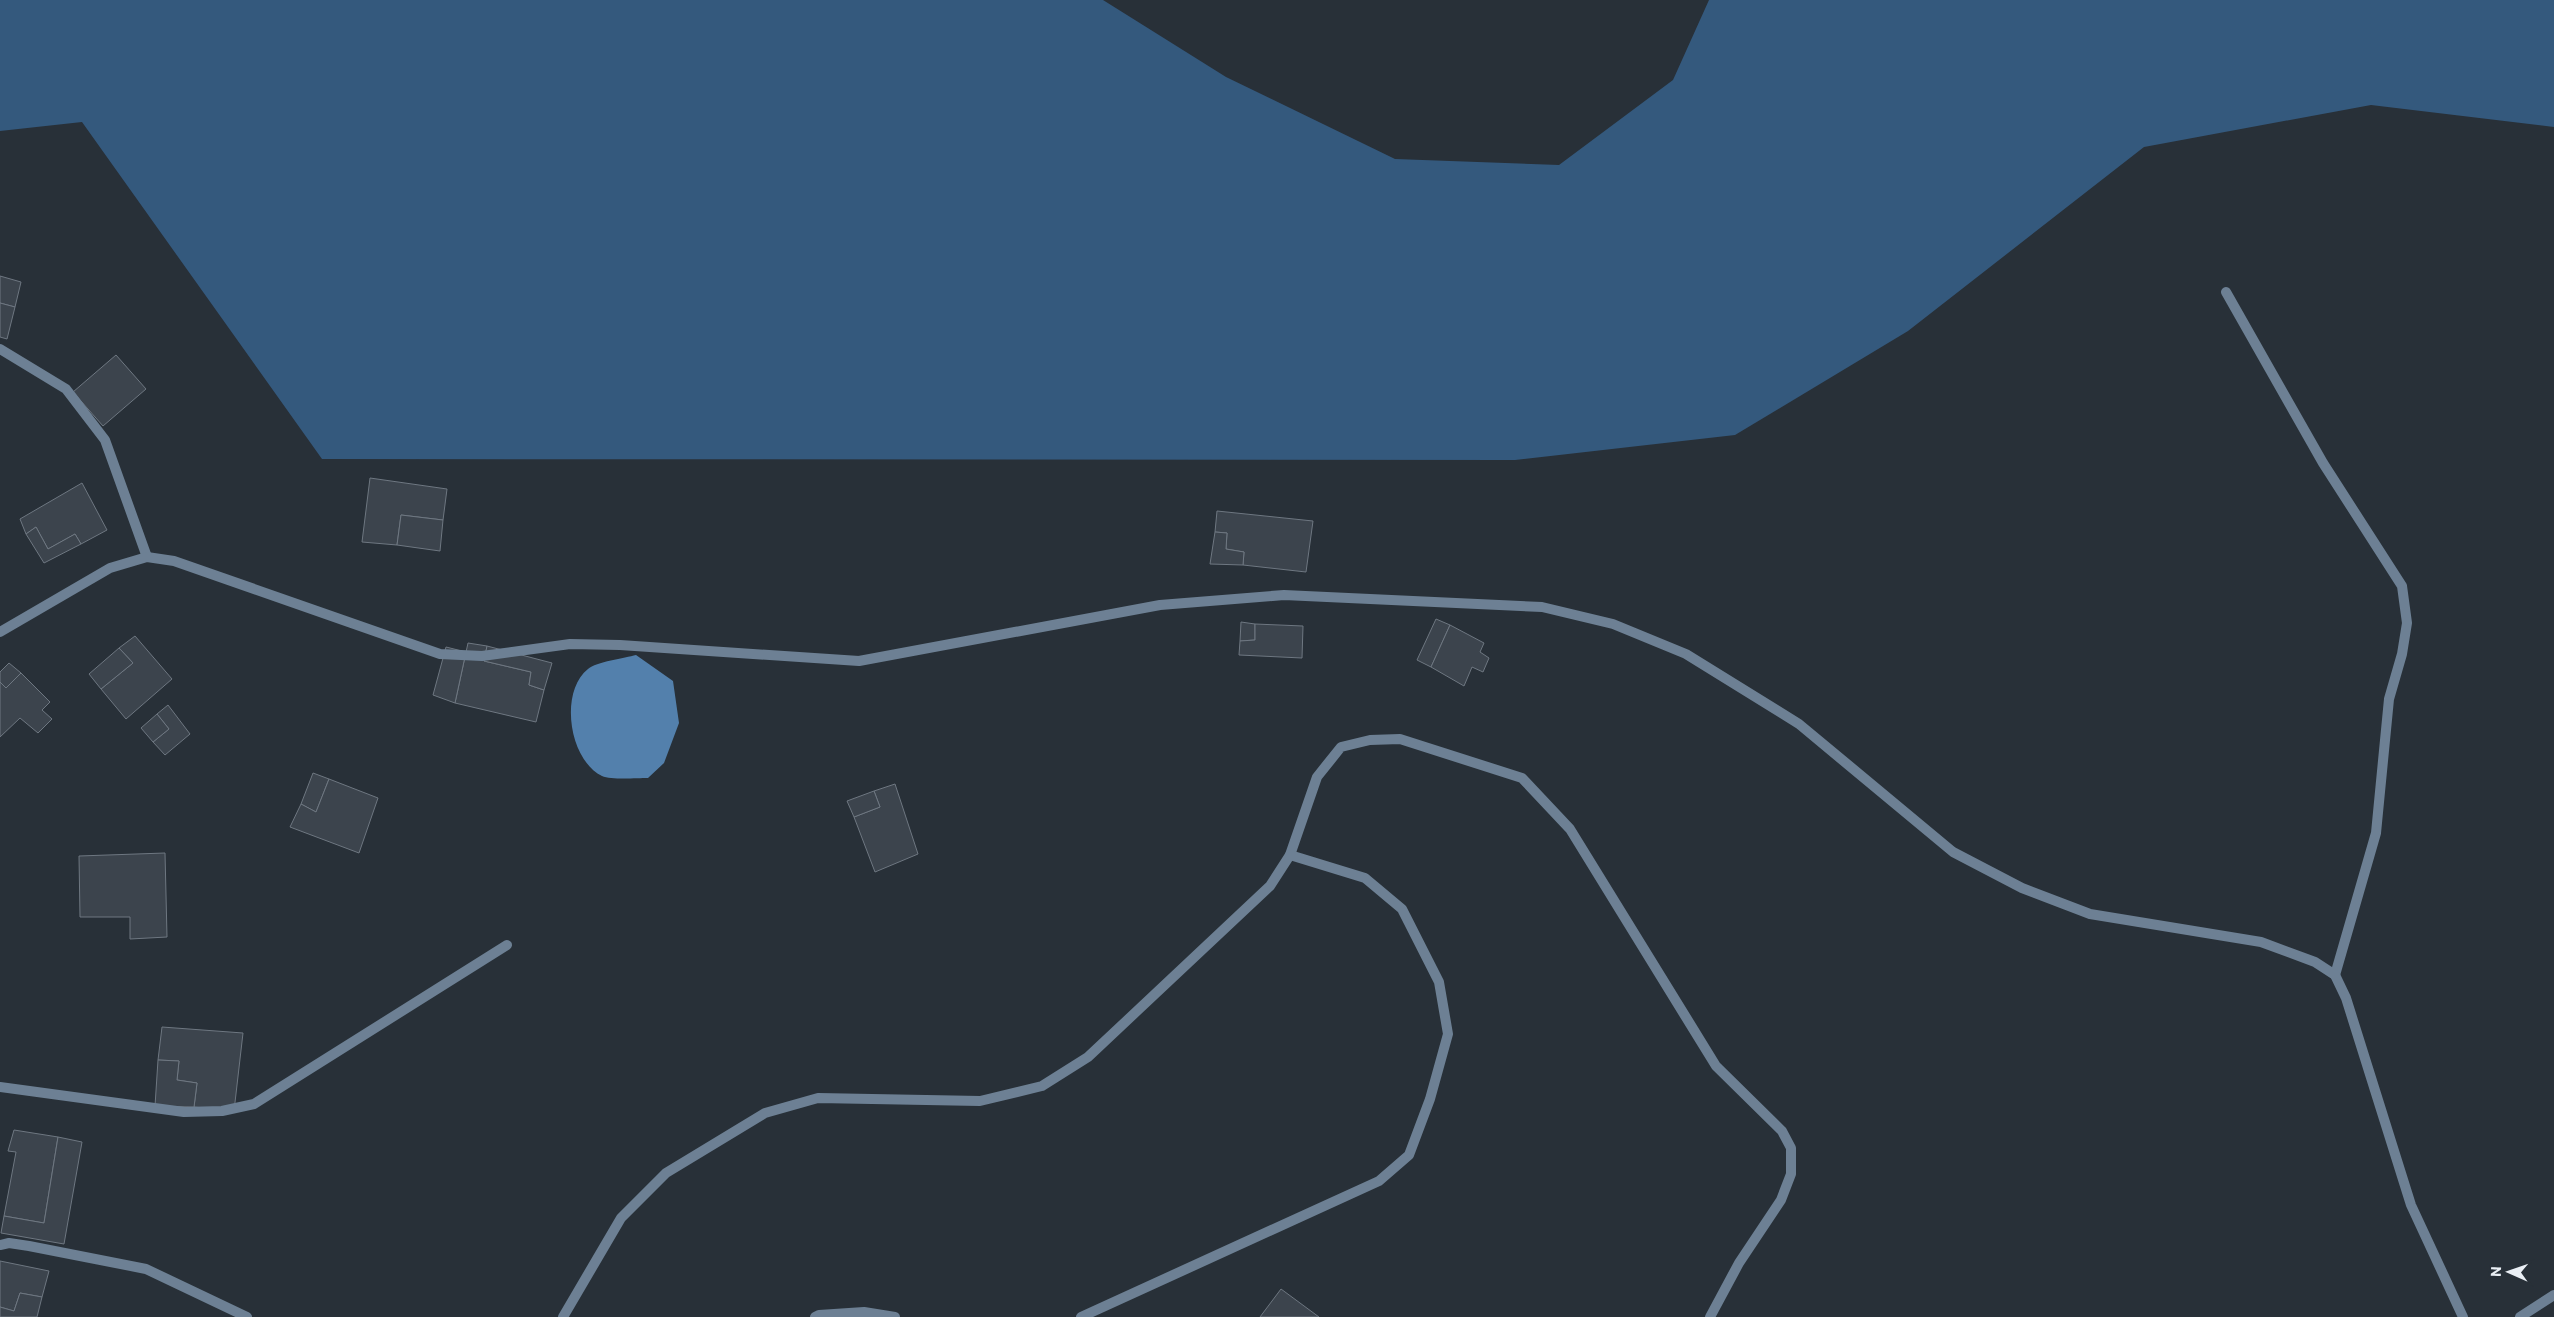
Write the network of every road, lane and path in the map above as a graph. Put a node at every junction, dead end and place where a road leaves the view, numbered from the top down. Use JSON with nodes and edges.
{"nodes":[{"id":1,"x":2226,"y":292,"type":"dead end"},
{"id":2,"x":0,"y":349,"type":"edge"},
{"id":3,"x":147,"y":557,"type":"junction"},
{"id":4,"x":0,"y":632,"type":"edge"},
{"id":5,"x":1290,"y":855,"type":"junction"},
{"id":6,"x":507,"y":945,"type":"dead end"},
{"id":7,"x":2335,"y":975,"type":"junction"},
{"id":8,"x":0,"y":1087,"type":"edge"},
{"id":9,"x":0,"y":1245,"type":"edge"},
{"id":10,"x":2554,"y":1295,"type":"edge"},
{"id":11,"x":247,"y":1317,"type":"edge"},
{"id":12,"x":563,"y":1317,"type":"edge"},
{"id":13,"x":815,"y":1317,"type":"edge"},
{"id":14,"x":896,"y":1317,"type":"edge"},
{"id":15,"x":1081,"y":1317,"type":"edge"},
{"id":16,"x":1710,"y":1317,"type":"edge"},
{"id":17,"x":2463,"y":1317,"type":"edge"},
{"id":18,"x":2520,"y":1317,"type":"edge"}],
"edges":[{"from":1,"to":7,"type":"street"},
{"from":2,"to":3,"type":"street"},
{"from":3,"to":4,"type":"street"},
{"from":3,"to":7,"type":"street"},
{"from":5,"to":12,"type":"street"},
{"from":5,"to":15,"type":"street"},
{"from":5,"to":16,"type":"street"},
{"from":6,"to":8,"type":"street"},
{"from":7,"to":17,"type":"street"},
{"from":9,"to":11,"type":"street"},
{"from":10,"to":18,"type":"street"},
{"from":13,"to":14,"type":"street"}]}
